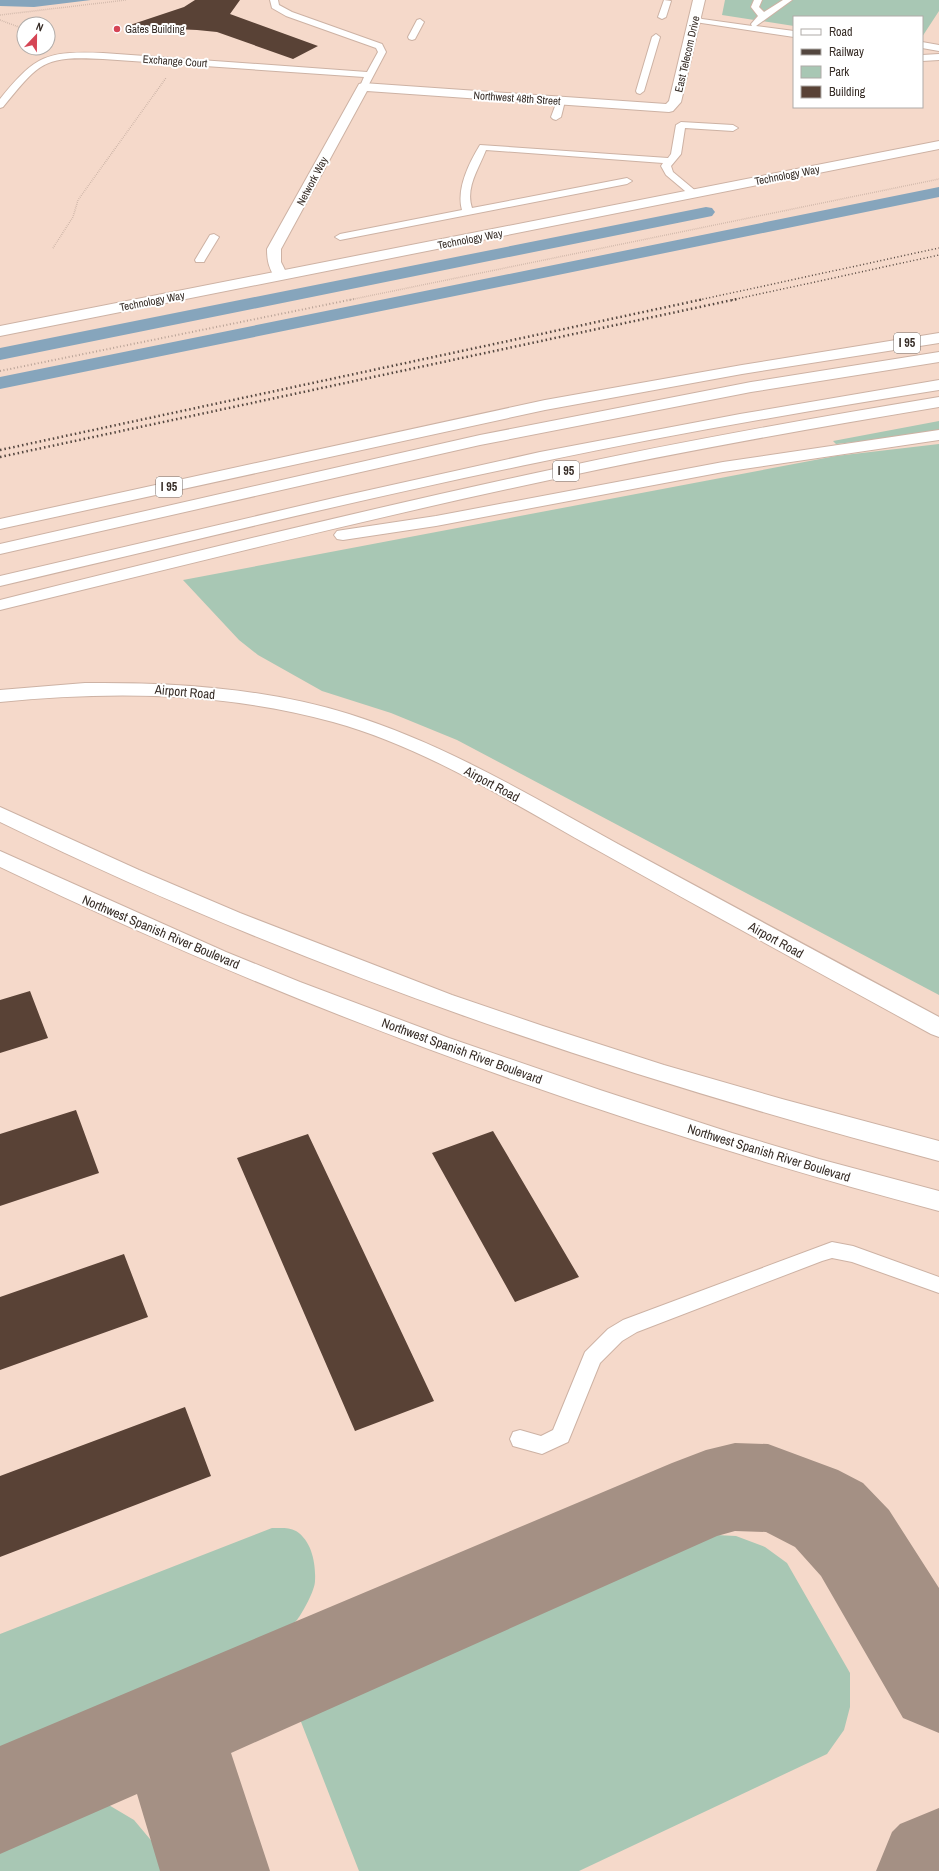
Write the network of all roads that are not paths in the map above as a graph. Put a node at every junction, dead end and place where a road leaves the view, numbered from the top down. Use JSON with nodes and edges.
{"nodes":[{"id":1,"x":274,"y":0,"type":"edge"},
{"id":2,"x":699,"y":0,"type":"edge"},
{"id":3,"x":758,"y":0,"type":"edge"},
{"id":4,"x":788,"y":0,"type":"edge"},
{"id":5,"x":667,"y":1,"type":"dead end"},
{"id":6,"x":762,"y":15,"type":"junction"},
{"id":7,"x":662,"y":17,"type":"dead end"},
{"id":8,"x":695,"y":18,"type":"junction"},
{"id":9,"x":420,"y":22,"type":"dead end"},
{"id":10,"x":756,"y":24,"type":"junction"},
{"id":11,"x":793,"y":30,"type":"edge"},
{"id":12,"x":793,"y":34,"type":"edge"},
{"id":13,"x":936,"y":36,"type":"dead end"},
{"id":14,"x":656,"y":37,"type":"dead end"},
{"id":15,"x":412,"y":38,"type":"dead end"},
{"id":16,"x":931,"y":46,"type":"edge"},
{"id":17,"x":939,"y":57,"type":"edge"},
{"id":18,"x":923,"y":58,"type":"edge"},
{"id":19,"x":370,"y":75,"type":"junction"},
{"id":20,"x":363,"y":87,"type":"junction"},
{"id":21,"x":640,"y":91,"type":"dead end"},
{"id":22,"x":561,"y":101,"type":"junction"},
{"id":23,"x":0,"y":105,"type":"edge"},
{"id":24,"x":671,"y":107,"type":"joint"},
{"id":25,"x":556,"y":117,"type":"dead end"},
{"id":26,"x":733,"y":128,"type":"dead end"},
{"id":27,"x":939,"y":145,"type":"edge"},
{"id":28,"x":669,"y":161,"type":"junction"},
{"id":29,"x":627,"y":180,"type":"dead end"},
{"id":30,"x":694,"y":194,"type":"junction"},
{"id":31,"x":468,"y":212,"type":"junction"},
{"id":32,"x":214,"y":237,"type":"dead end"},
{"id":33,"x":340,"y":237,"type":"dead end"},
{"id":34,"x":200,"y":260,"type":"dead end"},
{"id":35,"x":281,"y":276,"type":"junction"},
{"id":36,"x":0,"y":331,"type":"edge"},
{"id":37,"x":939,"y":338,"type":"edge"},
{"id":38,"x":939,"y":357,"type":"edge"},
{"id":39,"x":939,"y":385,"type":"edge"},
{"id":40,"x":939,"y":402,"type":"edge"},
{"id":41,"x":939,"y":435,"type":"edge"},
{"id":42,"x":0,"y":524,"type":"edge"},
{"id":43,"x":0,"y":549,"type":"edge"},
{"id":44,"x":197,"y":558,"type":"junction"},
{"id":45,"x":0,"y":581,"type":"edge"},
{"id":46,"x":0,"y":605,"type":"edge"},
{"id":47,"x":0,"y":696,"type":"edge"},
{"id":48,"x":0,"y":814,"type":"edge"},
{"id":49,"x":0,"y":858,"type":"edge"},
{"id":50,"x":939,"y":1028,"type":"edge"},
{"id":51,"x":939,"y":1151,"type":"edge"},
{"id":52,"x":939,"y":1201,"type":"edge"},
{"id":53,"x":939,"y":1285,"type":"edge"},
{"id":54,"x":520,"y":1439,"type":"dead end"}],
"edges":[{"from":1,"to":19,"type":"lane"},
{"from":2,"to":8,"type":"main road","name":"East Telecom Drive"},
{"from":3,"to":6,"type":"lane"},
{"from":4,"to":6,"type":"lane"},
{"from":5,"to":7,"type":"lane"},
{"from":6,"to":10,"type":"lane"},
{"from":8,"to":10,"type":"lane"},
{"from":8,"to":12,"type":"lane"},
{"from":8,"to":24,"type":"main road","name":"East Telecom Drive"},
{"from":9,"to":15,"type":"lane"},
{"from":10,"to":11,"type":"lane"},
{"from":13,"to":16,"type":"lane"},
{"from":14,"to":21,"type":"lane"},
{"from":17,"to":18,"type":"lane"},
{"from":19,"to":20,"type":"lane"},
{"from":19,"to":23,"type":"lane","name":"Exchange Court"},
{"from":20,"to":22,"type":"main road","name":"Northwest 48th Street"},
{"from":20,"to":35,"type":"main road","name":"Network Way"},
{"from":22,"to":24,"type":"main road","name":"Northwest 48th Street"},
{"from":22,"to":25,"type":"lane"},
{"from":26,"to":28,"type":"lane"},
{"from":27,"to":30,"type":"main road","name":"Technology Way"},
{"from":28,"to":30,"type":"lane"},
{"from":28,"to":31,"type":"lane"},
{"from":29,"to":31,"type":"lane"},
{"from":30,"to":35,"type":"main road","name":"Technology Way"},
{"from":31,"to":33,"type":"lane"},
{"from":32,"to":34,"type":"lane"},
{"from":35,"to":36,"type":"main road","name":"Technology Way"},
{"from":37,"to":42,"type":"main road","number":"I 95"},
{"from":38,"to":43,"type":"main road"},
{"from":39,"to":45,"type":"main road"},
{"from":40,"to":44,"type":"main road","number":"I 95"},
{"from":41,"to":44,"type":"main road"},
{"from":44,"to":46,"type":"main road","number":"I 95"},
{"from":47,"to":50,"type":"main road","name":"Airport Road"},
{"from":48,"to":51,"type":"main road"},
{"from":49,"to":52,"type":"main road","name":"Northwest Spanish River Boulevard"},
{"from":53,"to":54,"type":"lane"}]}
